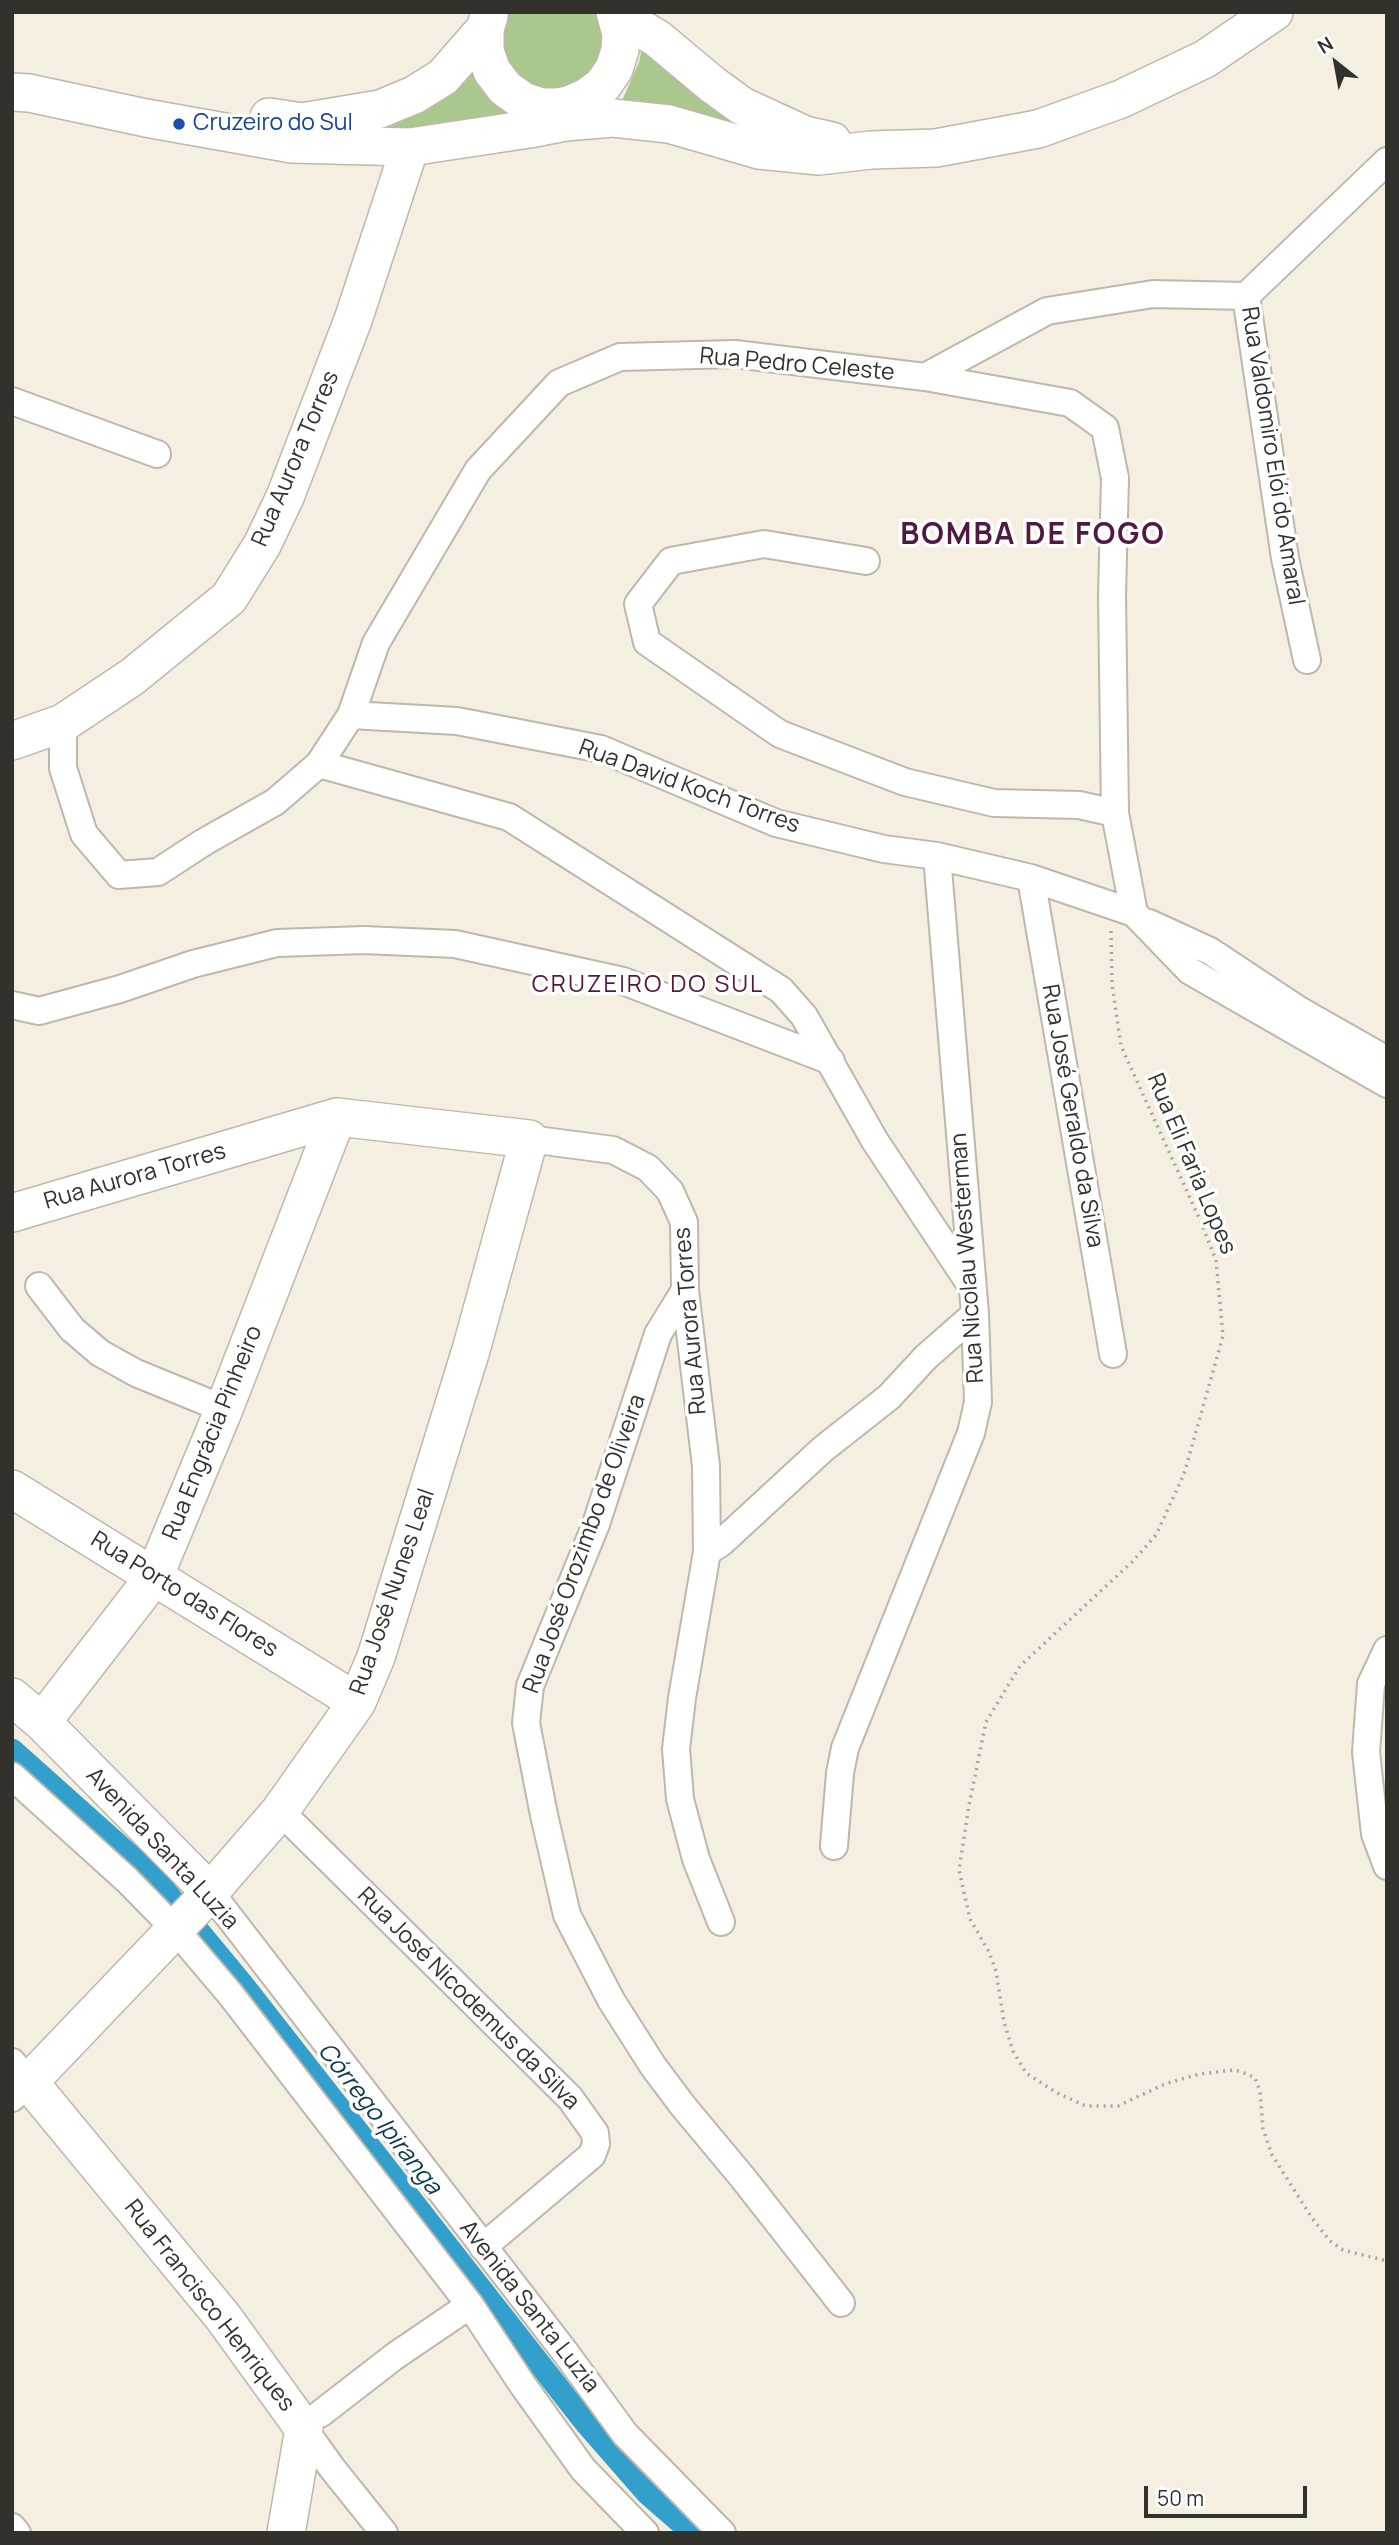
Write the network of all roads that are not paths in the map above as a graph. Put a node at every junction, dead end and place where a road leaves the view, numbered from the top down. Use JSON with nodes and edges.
{"nodes":[{"id":1,"x":659,"y":12,"type":"edge"},
{"id":2,"x":1273,"y":12,"type":"edge"},
{"id":3,"x":616,"y":13,"type":"edge"},
{"id":4,"x":485,"y":18,"type":"edge"},
{"id":5,"x":12,"y":72,"type":"edge"},
{"id":6,"x":713,"y":85,"type":"junction"},
{"id":7,"x":12,"y":92,"type":"edge"},
{"id":8,"x":551,"y":114,"type":"junction"},
{"id":9,"x":410,"y":147,"type":"junction"},
{"id":10,"x":871,"y":150,"type":"junction"},
{"id":11,"x":1387,"y":161,"type":"edge"},
{"id":12,"x":1246,"y":296,"type":"junction"},
{"id":13,"x":925,"y":377,"type":"junction"},
{"id":14,"x":12,"y":401,"type":"edge"},
{"id":15,"x":157,"y":454,"type":"dead end"},
{"id":16,"x":866,"y":562,"type":"dead end"},
{"id":17,"x":1307,"y":660,"type":"dead end"},
{"id":18,"x":351,"y":715,"type":"junction"},
{"id":19,"x":63,"y":723,"type":"junction"},
{"id":20,"x":12,"y":741,"type":"edge"},
{"id":21,"x":319,"y":764,"type":"junction"},
{"id":22,"x":1115,"y":813,"type":"junction"},
{"id":23,"x":937,"y":856,"type":"junction"},
{"id":24,"x":1031,"y":878,"type":"junction"},
{"id":25,"x":1129,"y":912,"type":"junction"},
{"id":26,"x":12,"y":1005,"type":"edge"},
{"id":27,"x":1387,"y":1060,"type":"edge"},
{"id":28,"x":831,"y":1061,"type":"junction"},
{"id":29,"x":1387,"y":1084,"type":"edge"},
{"id":30,"x":337,"y":1117,"type":"junction"},
{"id":31,"x":529,"y":1139,"type":"junction"},
{"id":32,"x":12,"y":1213,"type":"edge"},
{"id":33,"x":39,"y":1286,"type":"dead end"},
{"id":34,"x":971,"y":1286,"type":"junction"},
{"id":35,"x":685,"y":1290,"type":"junction"},
{"id":36,"x":975,"y":1314,"type":"junction"},
{"id":37,"x":1113,"y":1354,"type":"dead end"},
{"id":38,"x":224,"y":1409,"type":"junction"},
{"id":39,"x":12,"y":1489,"type":"edge"},
{"id":40,"x":707,"y":1552,"type":"junction"},
{"id":41,"x":154,"y":1577,"type":"junction"},
{"id":42,"x":1387,"y":1650,"type":"edge"},
{"id":43,"x":12,"y":1697,"type":"edge"},
{"id":44,"x":357,"y":1702,"type":"junction"},
{"id":45,"x":42,"y":1722,"type":"junction"},
{"id":46,"x":12,"y":1776,"type":"edge"},
{"id":47,"x":281,"y":1811,"type":"junction"},
{"id":48,"x":834,"y":1846,"type":"dead end"},
{"id":49,"x":1387,"y":1866,"type":"edge"},
{"id":50,"x":193,"y":1910,"type":"junction"},
{"id":51,"x":721,"y":1922,"type":"dead end"},
{"id":52,"x":18,"y":2081,"type":"edge"},
{"id":53,"x":483,"y":2247,"type":"junction"},
{"id":54,"x":841,"y":2303,"type":"dead end"},
{"id":55,"x":470,"y":2305,"type":"junction"},
{"id":56,"x":312,"y":2421,"type":"junction"},
{"id":57,"x":12,"y":2527,"type":"edge"},
{"id":58,"x":17,"y":2533,"type":"edge"},
{"id":59,"x":286,"y":2533,"type":"edge"},
{"id":60,"x":384,"y":2533,"type":"edge"},
{"id":61,"x":645,"y":2533,"type":"edge"},
{"id":62,"x":722,"y":2533,"type":"edge"}],
"edges":[{"from":1,"to":6,"type":"street"},
{"from":2,"to":10,"type":"street"},
{"from":3,"to":6,"type":"street"},
{"from":3,"to":8,"type":"street"},
{"from":4,"to":5,"type":"street"},
{"from":4,"to":8,"type":"street"},
{"from":6,"to":10,"type":"street"},
{"from":7,"to":9,"type":"street"},
{"from":8,"to":9,"type":"street"},
{"from":8,"to":10,"type":"street"},
{"from":9,"to":19,"type":"street","name":"Rua Aurora Torres"},
{"from":11,"to":12,"type":"street"},
{"from":12,"to":13,"type":"street","name":"Rua Valdomiro Elói do Amaral"},
{"from":12,"to":17,"type":"street","name":"Rua Valdomiro Elói do Amaral"},
{"from":13,"to":18,"type":"street","name":"Rua Pedro Celeste"},
{"from":13,"to":22,"type":"street","name":"Rua Pedro Celeste"},
{"from":14,"to":15,"type":"street"},
{"from":16,"to":22,"type":"street"},
{"from":18,"to":21,"type":"street","name":"Rua Pedro Celeste"},
{"from":18,"to":23,"type":"street","name":"Rua David Koch Torres"},
{"from":19,"to":20,"type":"street","name":"Rua Aurora Torres"},
{"from":19,"to":21,"type":"street","name":"Rua Pedro Celeste"},
{"from":21,"to":28,"type":"street"},
{"from":22,"to":25,"type":"street","name":"Rua Pedro Celeste"},
{"from":23,"to":24,"type":"street","name":"Rua David Koch Torres"},
{"from":23,"to":34,"type":"street","name":"Rua Nicolau Westerman"},
{"from":24,"to":25,"type":"street","name":"Rua David Koch Torres"},
{"from":24,"to":37,"type":"street","name":"Rua José Geraldo da Silva"},
{"from":25,"to":27,"type":"street","name":"Rua David Koch Torres"},
{"from":25,"to":29,"type":"street"},
{"from":26,"to":28,"type":"street"},
{"from":28,"to":34,"type":"street"},
{"from":30,"to":31,"type":"street","name":"Rua Aurora Torres"},
{"from":30,"to":32,"type":"street","name":"Rua Aurora Torres"},
{"from":30,"to":38,"type":"street","name":"Rua Engrácia Pinheiro"},
{"from":31,"to":35,"type":"street","name":"Rua Aurora Torres"},
{"from":31,"to":44,"type":"street","name":"Rua José Nunes Leal"},
{"from":33,"to":38,"type":"street"},
{"from":34,"to":36,"type":"street","name":"Rua Nicolau Westerman"},
{"from":35,"to":40,"type":"street","name":"Rua Aurora Torres"},
{"from":35,"to":54,"type":"street","name":"Rua José Orozimbo de Oliveira"},
{"from":36,"to":40,"type":"street"},
{"from":36,"to":48,"type":"street","name":"Rua Nicolau Westerman"},
{"from":38,"to":41,"type":"street","name":"Rua Engrácia Pinheiro"},
{"from":39,"to":41,"type":"street","name":"Rua Porto das Flores"},
{"from":40,"to":51,"type":"street","name":"Rua Aurora Torres"},
{"from":41,"to":44,"type":"street","name":"Rua Porto das Flores"},
{"from":41,"to":45,"type":"street","name":"Rua Engrácia Pinheiro"},
{"from":42,"to":49,"type":"street"},
{"from":43,"to":45,"type":"street","name":"Avenida Santa Luzia"},
{"from":44,"to":47,"type":"street","name":"Rua José Nunes Leal"},
{"from":45,"to":50,"type":"street","name":"Avenida Santa Luzia"},
{"from":46,"to":50,"type":"street","name":"Avenida Santa Luzia"},
{"from":47,"to":50,"type":"street","name":"Rua José Nunes Leal"},
{"from":47,"to":53,"type":"street","name":"Rua José Nicodemus da Silva"},
{"from":50,"to":52,"type":"street","name":"Rua José Nunes Leal"},
{"from":50,"to":53,"type":"street","name":"Avenida Santa Luzia"},
{"from":50,"to":55,"type":"street","name":"Avenida Santa Luzia"},
{"from":52,"to":56,"type":"street","name":"Rua Francisco Henriques"},
{"from":53,"to":62,"type":"street","name":"Avenida Santa Luzia"},
{"from":55,"to":56,"type":"street"},
{"from":55,"to":61,"type":"street","name":"Avenida Santa Luzia"},
{"from":56,"to":59,"type":"street"},
{"from":56,"to":60,"type":"street","name":"Rua Francisco Henriques"},
{"from":57,"to":58,"type":"street"}]}
